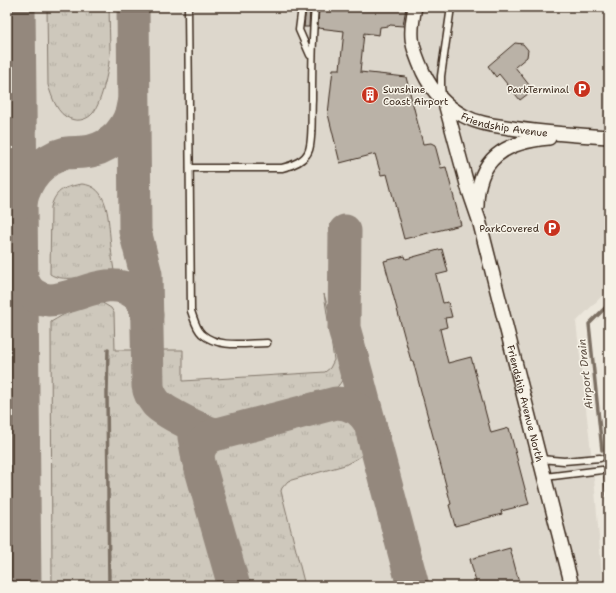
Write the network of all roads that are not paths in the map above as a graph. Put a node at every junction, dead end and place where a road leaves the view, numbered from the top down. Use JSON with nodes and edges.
{"nodes":[{"id":1,"x":188,"y":7,"type":"edge"},
{"id":2,"x":302,"y":7,"type":"edge"},
{"id":3,"x":315,"y":7,"type":"edge"},
{"id":4,"x":415,"y":7,"type":"edge"},
{"id":5,"x":451,"y":7,"type":"edge"},
{"id":6,"x":312,"y":58,"type":"junction"},
{"id":7,"x":445,"y":103,"type":"junction"},
{"id":8,"x":577,"y":135,"type":"junction"},
{"id":9,"x":609,"y":137,"type":"edge"},
{"id":10,"x":190,"y":168,"type":"junction"},
{"id":11,"x":479,"y":220,"type":"junction"},
{"id":12,"x":267,"y":343,"type":"dead end"},
{"id":13,"x":600,"y":458,"type":"dead end"},
{"id":14,"x":540,"y":459,"type":"junction"},
{"id":15,"x":602,"y":470,"type":"dead end"},
{"id":16,"x":545,"y":477,"type":"junction"},
{"id":17,"x":572,"y":586,"type":"edge"}],
"edges":[{"from":1,"to":10,"type":"lane"},
{"from":2,"to":6,"type":"lane"},
{"from":3,"to":6,"type":"lane"},
{"from":4,"to":7,"type":"street","name":"Friendship Avenue"},
{"from":5,"to":7,"type":"lane"},
{"from":6,"to":10,"type":"lane"},
{"from":7,"to":8,"type":"street","name":"Friendship Avenue"},
{"from":7,"to":11,"type":"street","name":"Friendship Avenue North"},
{"from":8,"to":9,"type":"street"},
{"from":8,"to":11,"type":"street","name":"Friendship Avenue North"},
{"from":10,"to":12,"type":"lane"},
{"from":11,"to":14,"type":"street","name":"Friendship Avenue North"},
{"from":13,"to":14,"type":"lane"},
{"from":14,"to":16,"type":"street","name":"Friendship Avenue North"},
{"from":15,"to":16,"type":"lane"},
{"from":16,"to":17,"type":"street","name":"Friendship Avenue North"}]}
